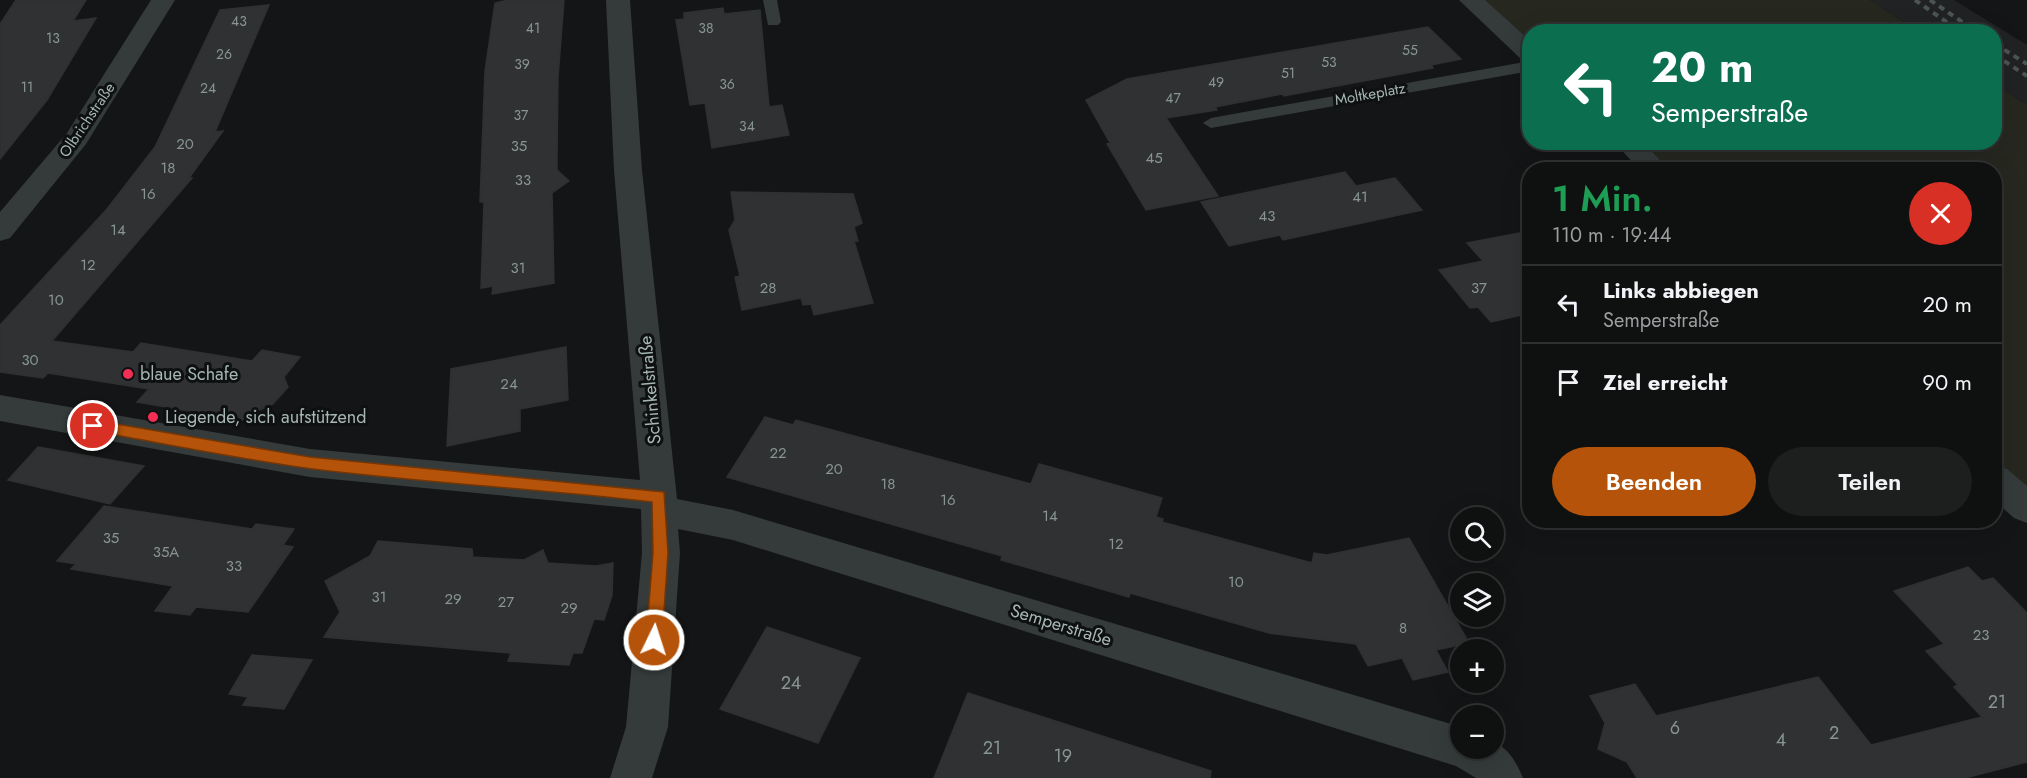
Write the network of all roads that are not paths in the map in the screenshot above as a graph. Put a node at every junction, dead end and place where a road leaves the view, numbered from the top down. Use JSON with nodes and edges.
{"nodes":[{"id":1,"x":162,"y":0,"type":"edge"},
{"id":2,"x":618,"y":0,"type":"edge"},
{"id":3,"x":770,"y":0,"type":"edge"},
{"id":4,"x":1471,"y":0,"type":"edge"},
{"id":5,"x":773,"y":22,"type":"dead end"},
{"id":6,"x":1522,"y":47,"type":"edge"},
{"id":7,"x":1522,"y":67,"type":"edge"},
{"id":8,"x":1211,"y":123,"type":"dead end"},
{"id":9,"x":1635,"y":150,"type":"edge"},
{"id":10,"x":1648,"y":162,"type":"edge"},
{"id":11,"x":0,"y":231,"type":"edge"},
{"id":12,"x":0,"y":408,"type":"edge"},
{"id":13,"x":2002,"y":485,"type":"edge"},
{"id":14,"x":659,"y":503,"type":"junction"},
{"id":15,"x":2027,"y":508,"type":"edge"},
{"id":16,"x":1450,"y":744,"type":"edge"},
{"id":17,"x":1484,"y":759,"type":"edge"},
{"id":18,"x":631,"y":778,"type":"edge"},
{"id":19,"x":1502,"y":778,"type":"edge"}],
"edges":[{"from":1,"to":11,"type":"street","name":"Olbrichstraße"},
{"from":2,"to":14,"type":"street","name":"Schinkelstraße"},
{"from":3,"to":5,"type":"lane"},
{"from":4,"to":6,"type":"street"},
{"from":7,"to":8,"type":"lane","name":"Moltkeplatz"},
{"from":9,"to":10,"type":"street"},
{"from":12,"to":14,"type":"street","name":"Semperstraße"},
{"from":13,"to":15,"type":"street"},
{"from":14,"to":16,"type":"street","name":"Semperstraße"},
{"from":14,"to":18,"type":"street","name":"Schinkelstraße"},
{"from":17,"to":19,"type":"street"}]}
